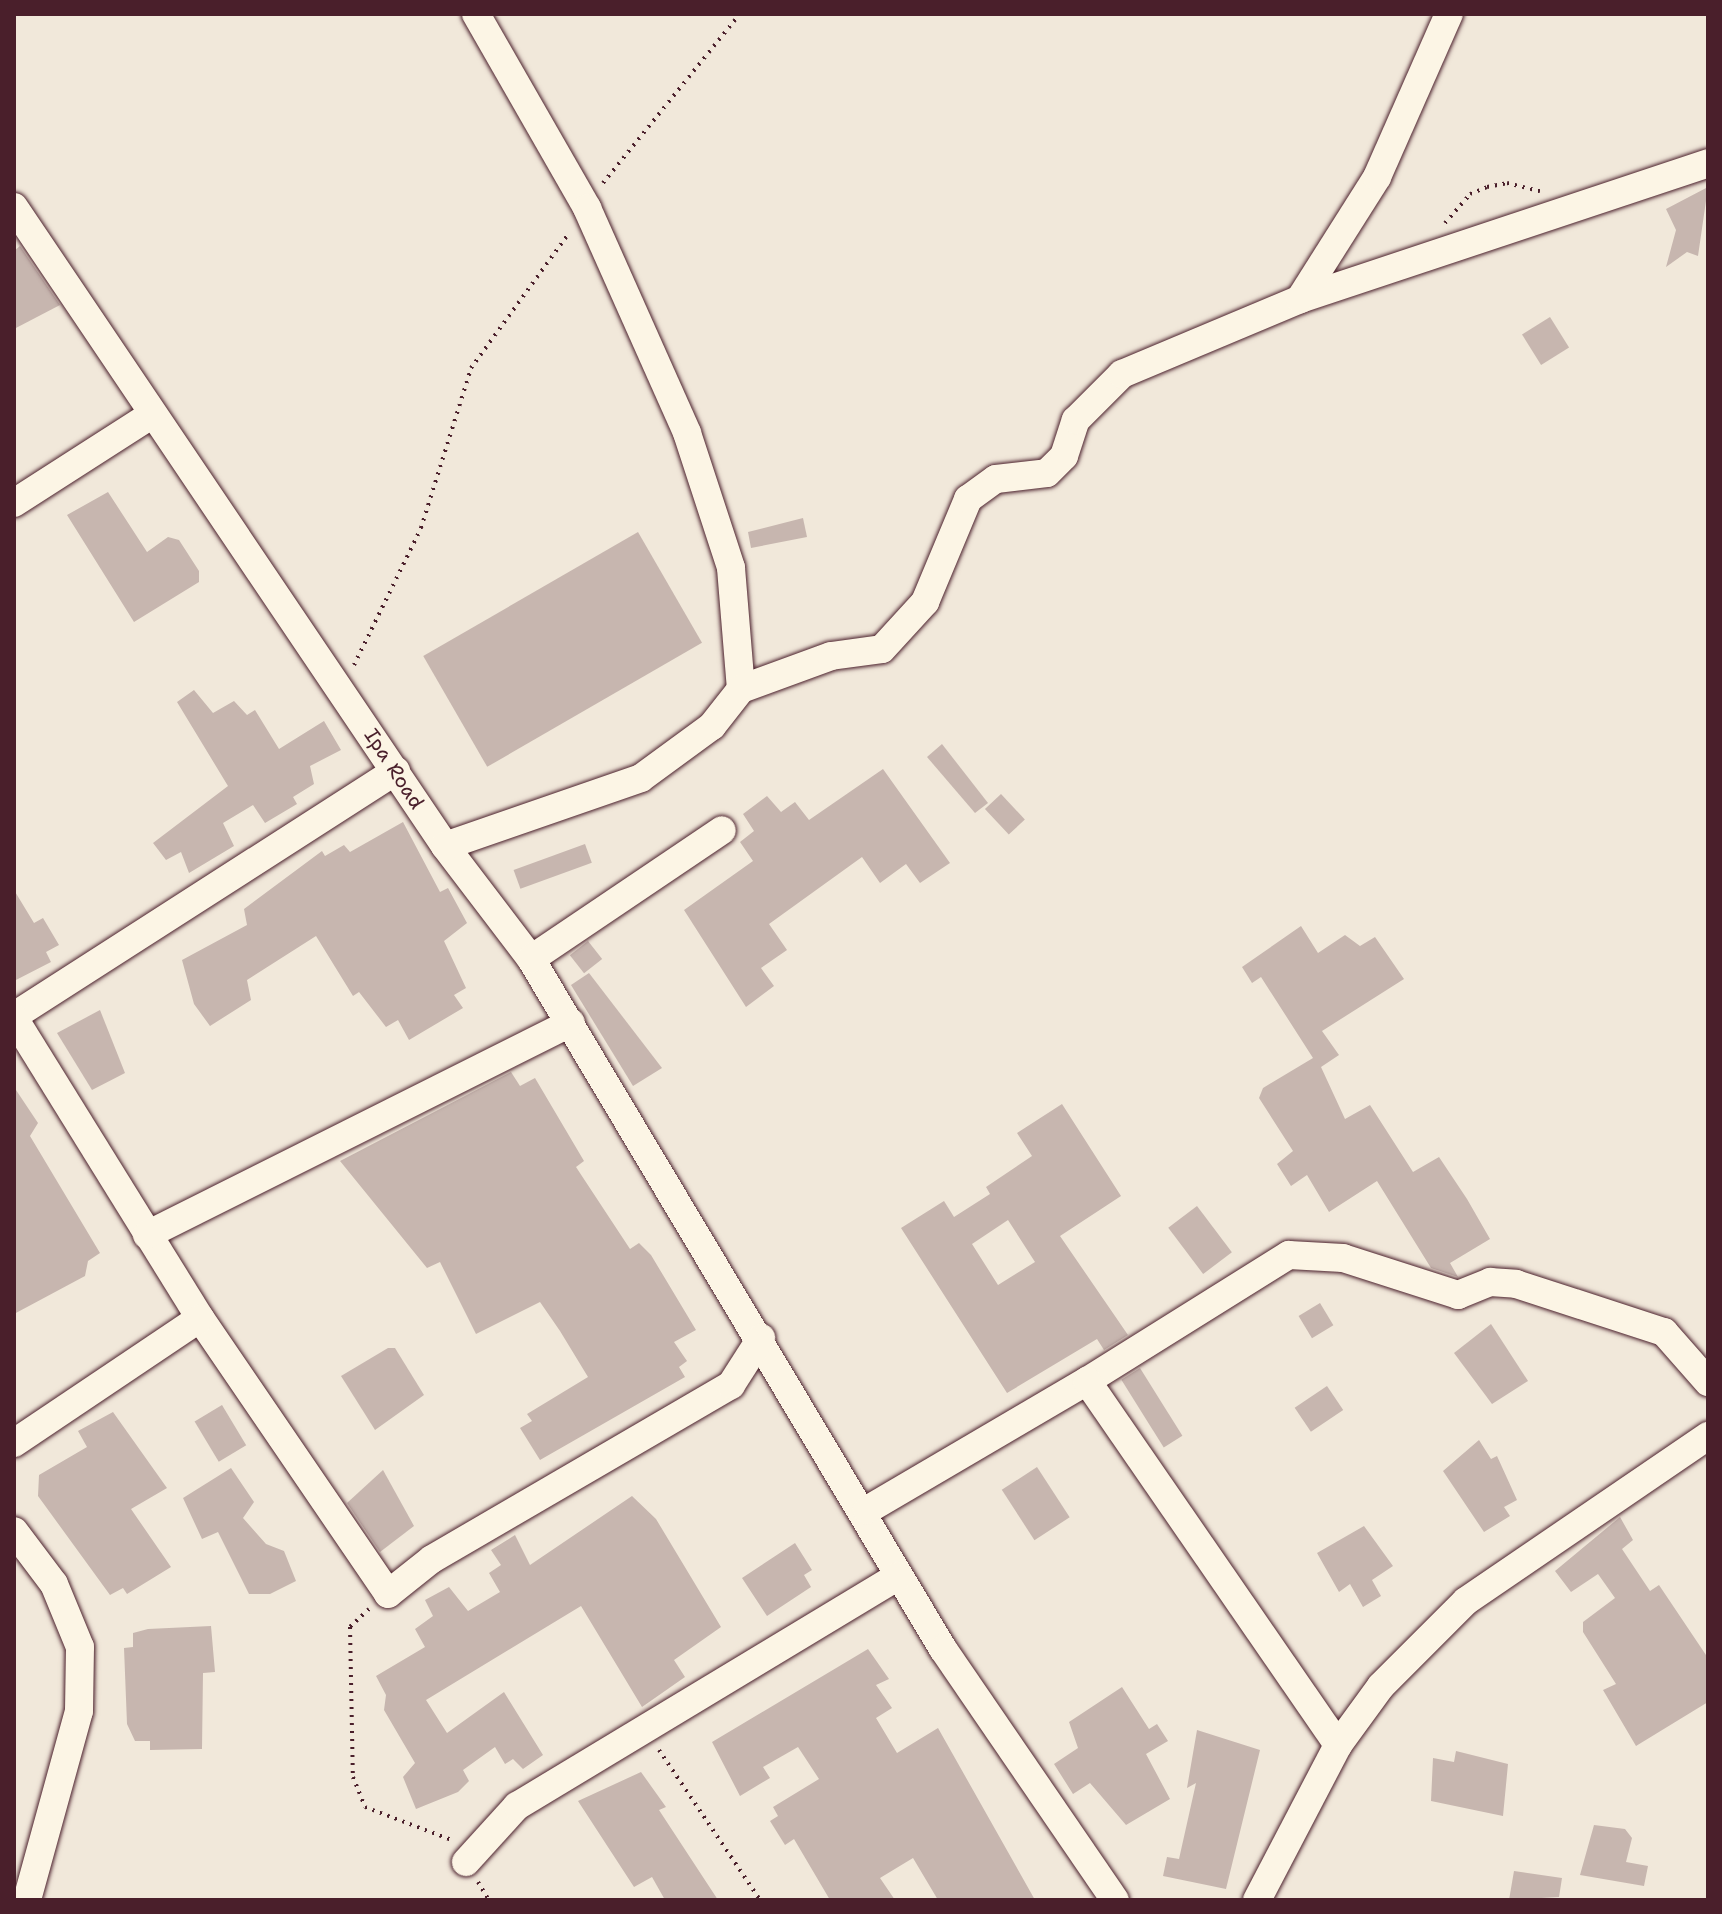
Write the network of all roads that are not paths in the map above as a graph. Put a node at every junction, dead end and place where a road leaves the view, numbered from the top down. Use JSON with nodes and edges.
{"nodes":[{"id":1,"x":476,"y":14,"type":"edge"},
{"id":2,"x":1449,"y":14,"type":"edge"},
{"id":3,"x":1708,"y":163,"type":"edge"},
{"id":4,"x":14,"y":207,"type":"edge"},
{"id":5,"x":1300,"y":299,"type":"junction"},
{"id":6,"x":151,"y":415,"type":"junction"},
{"id":7,"x":14,"y":503,"type":"edge"},
{"id":8,"x":741,"y":689,"type":"junction"},
{"id":9,"x":396,"y":771,"type":"junction"},
{"id":10,"x":722,"y":830,"type":"dead end"},
{"id":11,"x":445,"y":846,"type":"junction"},
{"id":12,"x":531,"y":959,"type":"junction"},
{"id":13,"x":14,"y":1017,"type":"edge"},
{"id":14,"x":571,"y":1023,"type":"junction"},
{"id":15,"x":147,"y":1235,"type":"junction"},
{"id":16,"x":200,"y":1318,"type":"junction"},
{"id":17,"x":761,"y":1338,"type":"junction"},
{"id":18,"x":1087,"y":1381,"type":"junction"},
{"id":19,"x":1708,"y":1382,"type":"edge"},
{"id":20,"x":1708,"y":1436,"type":"edge"},
{"id":21,"x":14,"y":1443,"type":"edge"},
{"id":22,"x":867,"y":1510,"type":"junction"},
{"id":23,"x":14,"y":1531,"type":"edge"},
{"id":24,"x":898,"y":1576,"type":"junction"},
{"id":25,"x":1338,"y":1745,"type":"junction"},
{"id":26,"x":466,"y":1862,"type":"road end"},
{"id":27,"x":27,"y":1900,"type":"edge"},
{"id":28,"x":1115,"y":1900,"type":"edge"},
{"id":29,"x":1257,"y":1900,"type":"edge"}],
"edges":[{"from":1,"to":8,"type":"street"},
{"from":2,"to":5,"type":"street"},
{"from":3,"to":5,"type":"street"},
{"from":4,"to":6,"type":"street","name":"Ipa Road"},
{"from":5,"to":8,"type":"street"},
{"from":6,"to":7,"type":"street"},
{"from":6,"to":9,"type":"street","name":"Ipa Road"},
{"from":8,"to":11,"type":"street"},
{"from":9,"to":11,"type":"street","name":"Ipa Road"},
{"from":9,"to":13,"type":"street"},
{"from":10,"to":12,"type":"street"},
{"from":11,"to":12,"type":"street","name":"Ipa Road"},
{"from":12,"to":14,"type":"street","name":"Ipa Road"},
{"from":13,"to":15,"type":"street"},
{"from":14,"to":15,"type":"street"},
{"from":14,"to":17,"type":"street","name":"Ipa Road"},
{"from":15,"to":16,"type":"street"},
{"from":16,"to":17,"type":"street"},
{"from":16,"to":21,"type":"street"},
{"from":17,"to":22,"type":"street","name":"Ipa Road"},
{"from":18,"to":19,"type":"street"},
{"from":18,"to":22,"type":"street"},
{"from":18,"to":25,"type":"street"},
{"from":20,"to":25,"type":"street"},
{"from":22,"to":24,"type":"street","name":"Ipa Road"},
{"from":23,"to":27,"type":"street"},
{"from":24,"to":26,"type":"street"},
{"from":24,"to":28,"type":"street","name":"Ipa Road"},
{"from":25,"to":29,"type":"street"}]}
